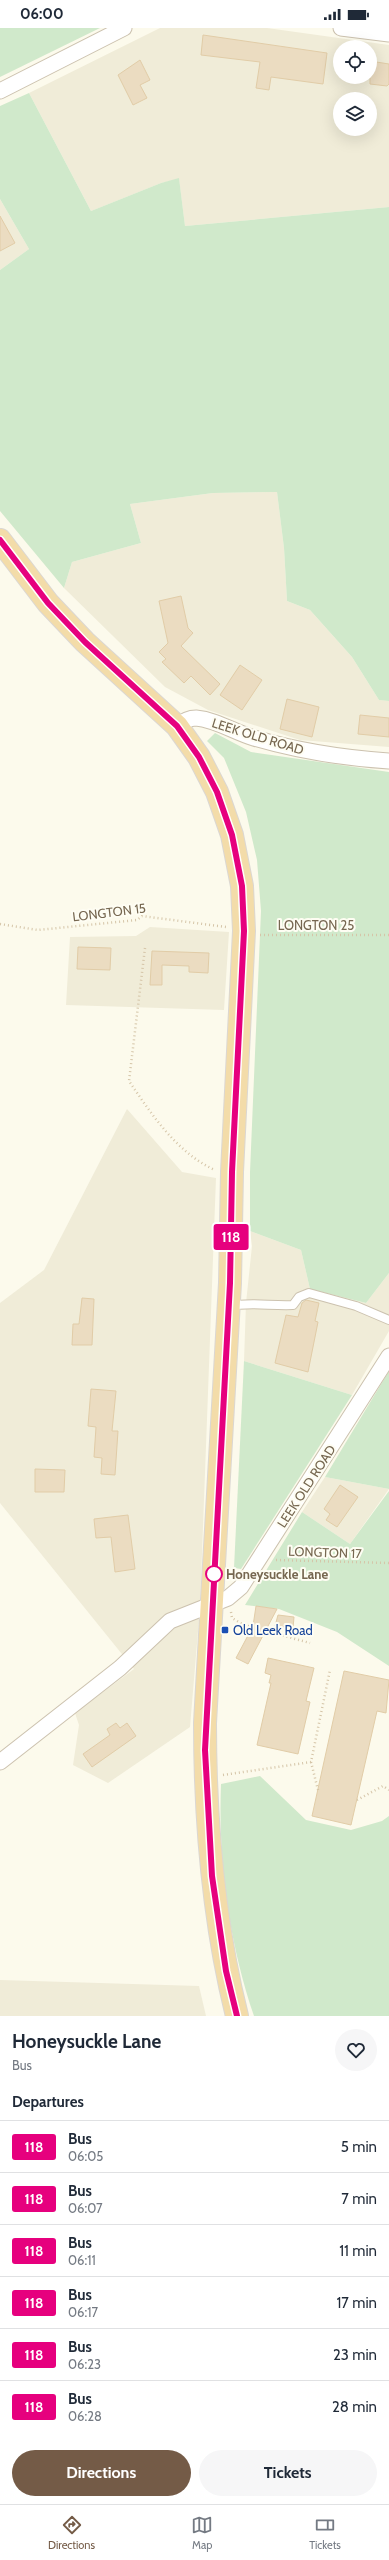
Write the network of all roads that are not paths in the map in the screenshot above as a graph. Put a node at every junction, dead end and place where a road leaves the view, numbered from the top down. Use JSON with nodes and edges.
{"nodes":[{"id":1,"x":124,"y":28,"type":"edge"},
{"id":2,"x":341,"y":28,"type":"edge"},
{"id":3,"x":389,"y":34,"type":"edge"},
{"id":4,"x":0,"y":91,"type":"edge"},
{"id":5,"x":0,"y":540,"type":"edge"},
{"id":6,"x":177,"y":726,"type":"junction"},
{"id":7,"x":389,"y":761,"type":"edge"},
{"id":8,"x":229,"y":1306,"type":"junction"},
{"id":9,"x":389,"y":1320,"type":"edge"},
{"id":10,"x":389,"y":1356,"type":"edge"},
{"id":11,"x":220,"y":1600,"type":"junction"},
{"id":12,"x":0,"y":1762,"type":"edge"},
{"id":13,"x":237,"y":2016,"type":"edge"}],
"edges":[{"from":1,"to":4,"type":"street"},
{"from":2,"to":3,"type":"street"},
{"from":5,"to":6,"type":"highway"},
{"from":6,"to":7,"type":"street","name":"LEEK OLD ROAD"},
{"from":6,"to":8,"type":"highway"},
{"from":8,"to":9,"type":"lane"},
{"from":8,"to":11,"type":"highway"},
{"from":10,"to":11,"type":"street","name":"LEEK OLD ROAD"},
{"from":11,"to":12,"type":"street"},
{"from":11,"to":13,"type":"highway"}]}
